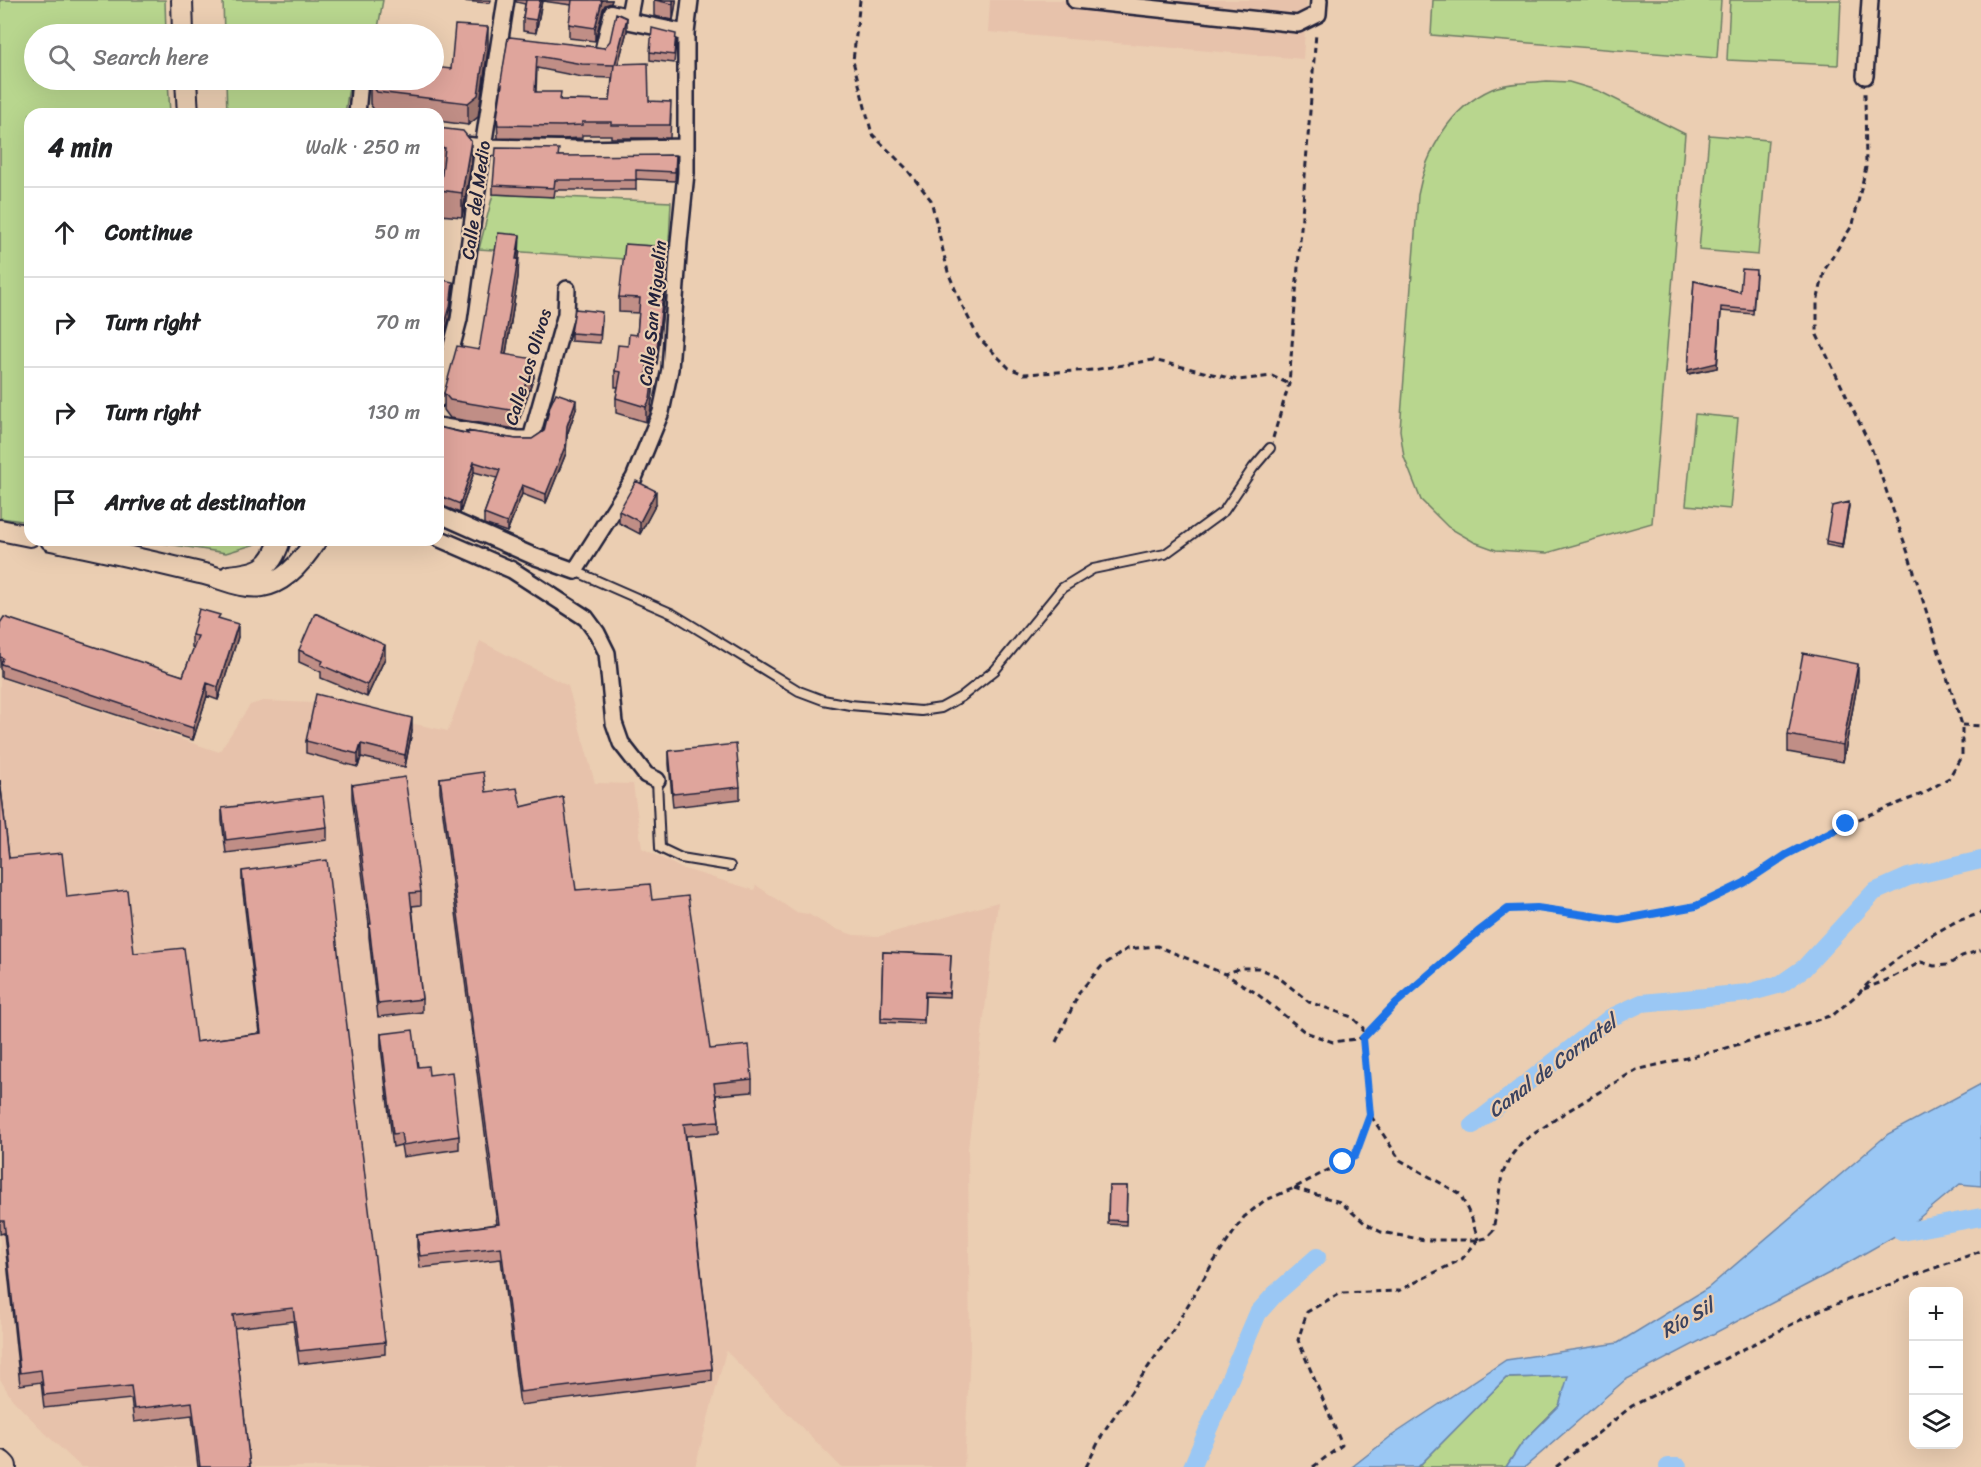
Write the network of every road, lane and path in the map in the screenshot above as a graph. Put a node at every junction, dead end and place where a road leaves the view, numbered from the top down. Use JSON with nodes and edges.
{"nodes":[{"id":1,"x":182,"y":0,"type":"edge"},
{"id":2,"x":507,"y":0,"type":"edge"},
{"id":3,"x":690,"y":0,"type":"edge"},
{"id":4,"x":860,"y":0,"type":"edge"},
{"id":5,"x":1076,"y":0,"type":"edge"},
{"id":6,"x":1870,"y":0,"type":"edge"},
{"id":7,"x":1319,"y":7,"type":"edge"},
{"id":8,"x":631,"y":8,"type":"edge"},
{"id":9,"x":183,"y":24,"type":"edge"},
{"id":10,"x":686,"y":33,"type":"junction"},
{"id":11,"x":596,"y":51,"type":"edge"},
{"id":12,"x":1865,"y":76,"type":"joint"},
{"id":13,"x":187,"y":90,"type":"edge"},
{"id":14,"x":359,"y":90,"type":"edge"},
{"id":15,"x":188,"y":108,"type":"edge"},
{"id":16,"x":358,"y":108,"type":"edge"},
{"id":17,"x":444,"y":143,"type":"edge"},
{"id":18,"x":483,"y":147,"type":"junction"},
{"id":19,"x":686,"y":147,"type":"junction"},
{"id":20,"x":567,"y":289,"type":"dead end"},
{"id":21,"x":444,"y":376,"type":"edge"},
{"id":22,"x":1289,"y":384,"type":"junction"},
{"id":23,"x":444,"y":427,"type":"edge"},
{"id":24,"x":1270,"y":448,"type":"joint"},
{"id":25,"x":444,"y":516,"type":"edge"},
{"id":26,"x":0,"y":530,"type":"edge"},
{"id":27,"x":24,"y":535,"type":"edge"},
{"id":28,"x":444,"y":541,"type":"edge"},
{"id":29,"x":81,"y":546,"type":"edge"},
{"id":30,"x":278,"y":546,"type":"edge"},
{"id":31,"x":311,"y":546,"type":"edge"},
{"id":32,"x":575,"y":571,"type":"junction"},
{"id":33,"x":217,"y":577,"type":"junction"},
{"id":34,"x":1962,"y":725,"type":"junction"},
{"id":35,"x":1981,"y":726,"type":"edge"},
{"id":36,"x":657,"y":780,"type":"joint"},
{"id":37,"x":729,"y":866,"type":"dead end"},
{"id":38,"x":1981,"y":913,"type":"edge"},
{"id":39,"x":1981,"y":950,"type":"edge"},
{"id":40,"x":1225,"y":974,"type":"junction"},
{"id":41,"x":1862,"y":990,"type":"junction"},
{"id":42,"x":1363,"y":1038,"type":"junction"},
{"id":43,"x":1056,"y":1042,"type":"dead end"},
{"id":44,"x":1370,"y":1115,"type":"junction"},
{"id":45,"x":1293,"y":1188,"type":"junction"},
{"id":46,"x":1478,"y":1240,"type":"junction"},
{"id":47,"x":1980,"y":1252,"type":"edge"},
{"id":48,"x":1086,"y":1467,"type":"edge"},
{"id":49,"x":1313,"y":1467,"type":"edge"},
{"id":50,"x":1556,"y":1467,"type":"edge"}],
"edges":[{"from":1,"to":9,"type":"street"},
{"from":2,"to":18,"type":"street","name":"Calle del Medio"},
{"from":3,"to":10,"type":"street","name":"Calle San Miguelín"},
{"from":4,"to":22,"type":"path"},
{"from":5,"to":7,"type":"street"},
{"from":6,"to":12,"type":"street"},
{"from":7,"to":22,"type":"path"},
{"from":8,"to":10,"type":"street"},
{"from":8,"to":11,"type":"street"},
{"from":10,"to":19,"type":"street","name":"Calle San Miguelín"},
{"from":12,"to":34,"type":"path"},
{"from":13,"to":15,"type":"street"},
{"from":14,"to":16,"type":"street"},
{"from":17,"to":18,"type":"street"},
{"from":18,"to":19,"type":"street"},
{"from":18,"to":21,"type":"street","name":"Calle del Medio"},
{"from":19,"to":32,"type":"street","name":"Calle San Miguelín"},
{"from":20,"to":23,"type":"street","name":"Calle Los Olivos"},
{"from":22,"to":24,"type":"path"},
{"from":24,"to":32,"type":"lane"},
{"from":25,"to":32,"type":"street"},
{"from":26,"to":27,"type":"street"},
{"from":28,"to":36,"type":"street"},
{"from":29,"to":33,"type":"street"},
{"from":30,"to":33,"type":"street"},
{"from":31,"to":33,"type":"street"},
{"from":34,"to":35,"type":"path"},
{"from":34,"to":42,"type":"path"},
{"from":36,"to":37,"type":"lane"},
{"from":38,"to":41,"type":"path"},
{"from":39,"to":41,"type":"path"},
{"from":40,"to":42,"type":"path"},
{"from":40,"to":42,"type":"path"},
{"from":40,"to":43,"type":"path"},
{"from":41,"to":46,"type":"path"},
{"from":42,"to":44,"type":"path"},
{"from":44,"to":45,"type":"path"},
{"from":44,"to":46,"type":"path"},
{"from":45,"to":46,"type":"path"},
{"from":45,"to":48,"type":"path"},
{"from":46,"to":49,"type":"path"},
{"from":47,"to":50,"type":"path"}]}
